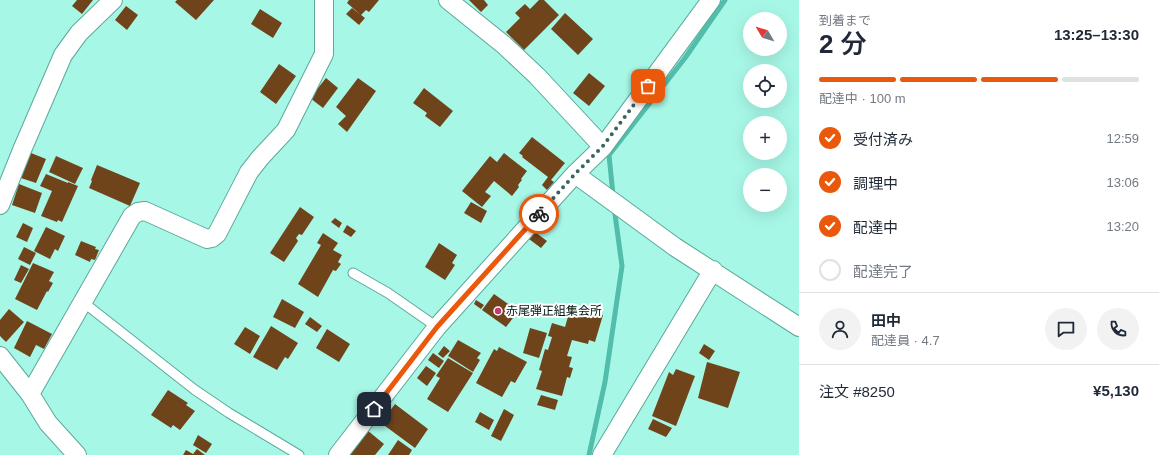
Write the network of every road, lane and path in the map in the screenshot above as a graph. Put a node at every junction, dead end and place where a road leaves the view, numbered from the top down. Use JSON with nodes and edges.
{"nodes":[{"id":1,"x":113,"y":0,"type":"edge"},
{"id":2,"x":324,"y":0,"type":"edge"},
{"id":3,"x":448,"y":0,"type":"edge"},
{"id":4,"x":711,"y":0,"type":"edge"},
{"id":5,"x":603,"y":146,"type":"junction"},
{"id":6,"x":575,"y":174,"type":"junction"},
{"id":7,"x":0,"y":205,"type":"edge"},
{"id":8,"x":714,"y":270,"type":"junction"},
{"id":9,"x":353,"y":273,"type":"dead end"},
{"id":10,"x":83,"y":302,"type":"junction"},
{"id":11,"x":437,"y":327,"type":"junction"},
{"id":12,"x":799,"y":327,"type":"edge"},
{"id":13,"x":0,"y":356,"type":"edge"},
{"id":14,"x":30,"y":394,"type":"junction"},
{"id":15,"x":76,"y":455,"type":"edge"},
{"id":16,"x":299,"y":455,"type":"edge"},
{"id":17,"x":338,"y":455,"type":"edge"},
{"id":18,"x":602,"y":455,"type":"edge"}],
"edges":[{"from":1,"to":7,"type":"street"},
{"from":2,"to":10,"type":"street"},
{"from":3,"to":5,"type":"street"},
{"from":4,"to":5,"type":"street"},
{"from":5,"to":6,"type":"street"},
{"from":6,"to":8,"type":"street"},
{"from":6,"to":11,"type":"street"},
{"from":8,"to":12,"type":"street"},
{"from":8,"to":18,"type":"street"},
{"from":9,"to":11,"type":"lane"},
{"from":10,"to":14,"type":"street"},
{"from":10,"to":16,"type":"lane"},
{"from":11,"to":17,"type":"street"},
{"from":13,"to":14,"type":"street"},
{"from":14,"to":15,"type":"street"}]}
